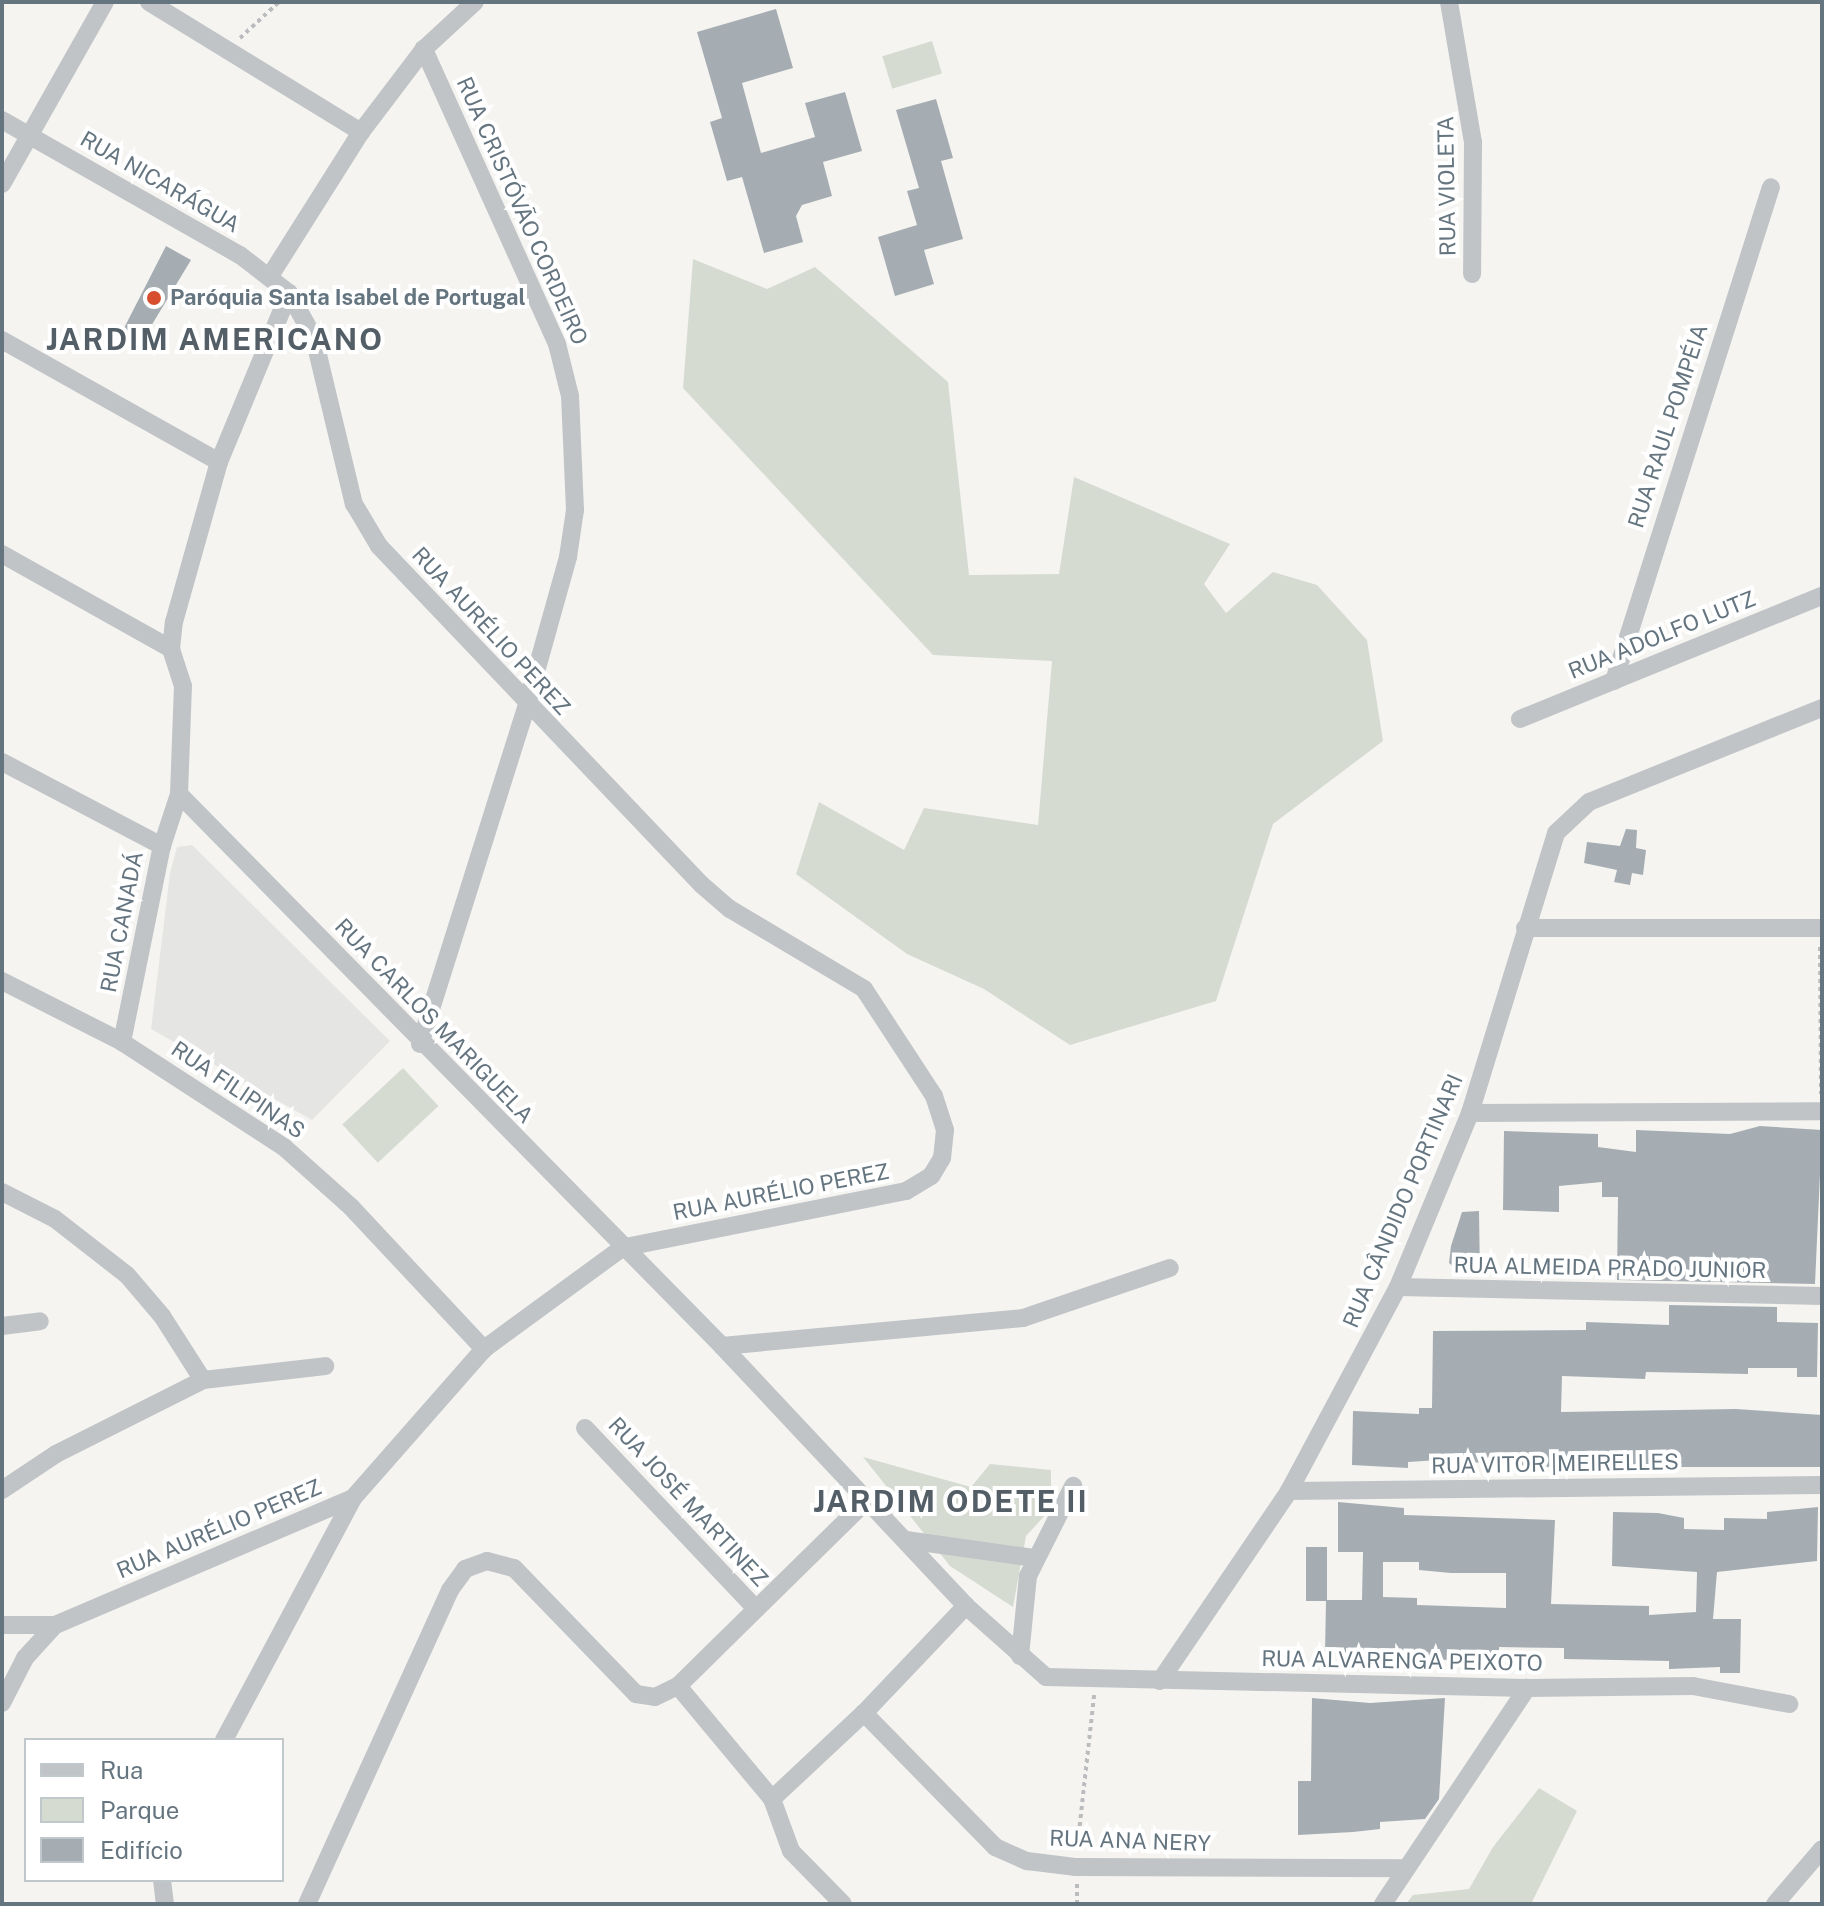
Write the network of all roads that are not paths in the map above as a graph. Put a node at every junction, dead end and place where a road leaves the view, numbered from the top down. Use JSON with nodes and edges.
{"nodes":[{"id":1,"x":105,"y":2,"type":"edge"},
{"id":2,"x":149,"y":2,"type":"edge"},
{"id":3,"x":475,"y":2,"type":"edge"},
{"id":4,"x":1449,"y":2,"type":"edge"},
{"id":5,"x":424,"y":49,"type":"junction"},
{"id":6,"x":2,"y":120,"type":"edge"},
{"id":7,"x":361,"y":132,"type":"junction"},
{"id":8,"x":30,"y":135,"type":"junction"},
{"id":9,"x":2,"y":184,"type":"edge"},
{"id":10,"x":1771,"y":187,"type":"dead end"},
{"id":11,"x":1472,"y":274,"type":"dead end"},
{"id":12,"x":270,"y":276,"type":"junction"},
{"id":13,"x":289,"y":293,"type":"junction"},
{"id":14,"x":2,"y":340,"type":"edge"},
{"id":15,"x":219,"y":462,"type":"junction"},
{"id":16,"x":2,"y":554,"type":"edge"},
{"id":17,"x":1822,"y":596,"type":"edge"},
{"id":18,"x":171,"y":649,"type":"junction"},
{"id":19,"x":1614,"y":681,"type":"junction"},
{"id":20,"x":527,"y":704,"type":"junction"},
{"id":21,"x":1822,"y":708,"type":"edge"},
{"id":22,"x":1520,"y":719,"type":"dead end"},
{"id":23,"x":2,"y":762,"type":"edge"},
{"id":24,"x":179,"y":794,"type":"junction"},
{"id":25,"x":162,"y":846,"type":"junction"},
{"id":26,"x":1525,"y":928,"type":"junction"},
{"id":27,"x":1821,"y":928,"type":"edge"},
{"id":28,"x":2,"y":981,"type":"edge"},
{"id":29,"x":122,"y":1042,"type":"junction"},
{"id":30,"x":420,"y":1044,"type":"junction"},
{"id":31,"x":1821,"y":1111,"type":"edge"},
{"id":32,"x":1470,"y":1113,"type":"junction"},
{"id":33,"x":2,"y":1192,"type":"edge"},
{"id":34,"x":622,"y":1248,"type":"junction"},
{"id":35,"x":1170,"y":1268,"type":"dead end"},
{"id":36,"x":1398,"y":1287,"type":"junction"},
{"id":37,"x":1822,"y":1296,"type":"edge"},
{"id":38,"x":40,"y":1321,"type":"dead end"},
{"id":39,"x":2,"y":1326,"type":"edge"},
{"id":40,"x":722,"y":1346,"type":"junction"},
{"id":41,"x":484,"y":1349,"type":"junction"},
{"id":42,"x":325,"y":1366,"type":"dead end"},
{"id":43,"x":203,"y":1380,"type":"junction"},
{"id":44,"x":585,"y":1428,"type":"dead end"},
{"id":45,"x":1822,"y":1485,"type":"edge"},
{"id":46,"x":1073,"y":1486,"type":"dead end"},
{"id":47,"x":2,"y":1490,"type":"edge"},
{"id":48,"x":1289,"y":1491,"type":"junction"},
{"id":49,"x":353,"y":1498,"type":"junction"},
{"id":50,"x":867,"y":1500,"type":"junction"},
{"id":51,"x":906,"y":1540,"type":"junction"},
{"id":52,"x":1034,"y":1558,"type":"junction"},
{"id":53,"x":966,"y":1606,"type":"junction"},
{"id":54,"x":756,"y":1609,"type":"junction"},
{"id":55,"x":2,"y":1625,"type":"edge"},
{"id":56,"x":55,"y":1625,"type":"junction"},
{"id":57,"x":1020,"y":1656,"type":"junction"},
{"id":58,"x":1160,"y":1681,"type":"junction"},
{"id":59,"x":678,"y":1686,"type":"junction"},
{"id":60,"x":1527,"y":1688,"type":"junction"},
{"id":61,"x":2,"y":1703,"type":"edge"},
{"id":62,"x":1789,"y":1704,"type":"dead end"},
{"id":63,"x":864,"y":1713,"type":"junction"},
{"id":64,"x":225,"y":1738,"type":"edge"},
{"id":65,"x":772,"y":1799,"type":"junction"},
{"id":66,"x":1822,"y":1849,"type":"edge"},
{"id":67,"x":1406,"y":1868,"type":"junction"},
{"id":68,"x":162,"y":1882,"type":"edge"},
{"id":69,"x":165,"y":1904,"type":"edge"},
{"id":70,"x":307,"y":1904,"type":"edge"},
{"id":71,"x":843,"y":1904,"type":"edge"},
{"id":72,"x":1383,"y":1904,"type":"edge"},
{"id":73,"x":1775,"y":1904,"type":"edge"}],
"edges":[{"from":1,"to":8,"type":"street"},
{"from":2,"to":7,"type":"street"},
{"from":3,"to":5,"type":"street"},
{"from":4,"to":11,"type":"street","name":"RUA VIOLETA"},
{"from":5,"to":7,"type":"street"},
{"from":5,"to":20,"type":"street","name":"RUA CRISTÓVÃO CORDEIRO"},
{"from":6,"to":8,"type":"street","name":"RUA NICARÁGUA"},
{"from":7,"to":12,"type":"street"},
{"from":8,"to":9,"type":"street"},
{"from":8,"to":12,"type":"street","name":"RUA NICARÁGUA"},
{"from":10,"to":19,"type":"street","name":"RUA RAUL POMPÉIA"},
{"from":12,"to":13,"type":"street","name":"RUA NICARÁGUA"},
{"from":13,"to":15,"type":"street"},
{"from":13,"to":20,"type":"street","name":"RUA AURÉLIO PEREZ"},
{"from":14,"to":15,"type":"street"},
{"from":15,"to":18,"type":"street"},
{"from":16,"to":18,"type":"street"},
{"from":17,"to":19,"type":"street","name":"RUA ADOLFO LUTZ"},
{"from":18,"to":24,"type":"street"},
{"from":19,"to":22,"type":"street","name":"RUA ADOLFO LUTZ"},
{"from":20,"to":30,"type":"street","name":"RUA CRISTÓVÃO CORDEIRO"},
{"from":20,"to":34,"type":"street","name":"RUA AURÉLIO PEREZ"},
{"from":21,"to":26,"type":"street","name":"RUA CÂNDIDO PORTINARI"},
{"from":23,"to":25,"type":"street","name":"RUA CANADÁ"},
{"from":24,"to":25,"type":"street"},
{"from":24,"to":30,"type":"street","name":"RUA CARLOS MARIGUELA"},
{"from":25,"to":29,"type":"street","name":"RUA CANADÁ"},
{"from":26,"to":27,"type":"street"},
{"from":26,"to":32,"type":"street","name":"RUA CÂNDIDO PORTINARI"},
{"from":28,"to":29,"type":"street","name":"RUA FILIPINAS"},
{"from":29,"to":41,"type":"street","name":"RUA FILIPINAS"},
{"from":30,"to":34,"type":"street","name":"RUA CARLOS MARIGUELA"},
{"from":31,"to":32,"type":"street"},
{"from":32,"to":36,"type":"street","name":"RUA CÂNDIDO PORTINARI"},
{"from":33,"to":43,"type":"street"},
{"from":34,"to":40,"type":"street","name":"RUA CARLOS MARIGUELA"},
{"from":34,"to":41,"type":"street","name":"RUA AURÉLIO PEREZ"},
{"from":35,"to":40,"type":"street"},
{"from":36,"to":37,"type":"street","name":"RUA ALMEIDA PRADO JUNIOR"},
{"from":36,"to":48,"type":"street","name":"RUA CÂNDIDO PORTINARI"},
{"from":38,"to":39,"type":"street"},
{"from":40,"to":50,"type":"street","name":"RUA CARLOS MARIGUELA"},
{"from":41,"to":49,"type":"street","name":"RUA AURÉLIO PEREZ"},
{"from":42,"to":43,"type":"street"},
{"from":43,"to":47,"type":"street"},
{"from":44,"to":54,"type":"street","name":"RUA JOSÉ MARTINEZ"},
{"from":45,"to":48,"type":"street","name":"RUA VITOR |MEIRELLES"},
{"from":46,"to":52,"type":"street"},
{"from":48,"to":58,"type":"street","name":"RUA CÂNDIDO PORTINARI"},
{"from":49,"to":56,"type":"street","name":"RUA AURÉLIO PEREZ"},
{"from":49,"to":64,"type":"street"},
{"from":50,"to":51,"type":"street","name":"RUA CARLOS MARIGUELA"},
{"from":50,"to":54,"type":"street"},
{"from":51,"to":52,"type":"street"},
{"from":51,"to":53,"type":"street","name":"RUA CARLOS MARIGUELA"},
{"from":52,"to":57,"type":"street"},
{"from":53,"to":57,"type":"street","name":"RUA CARLOS MARIGUELA"},
{"from":53,"to":63,"type":"street"},
{"from":54,"to":59,"type":"street"},
{"from":55,"to":56,"type":"street","name":"RUA AURÉLIO PEREZ"},
{"from":56,"to":61,"type":"street"},
{"from":57,"to":58,"type":"street","name":"RUA ALVARENGA PEIXOTO"},
{"from":58,"to":60,"type":"street","name":"RUA ALVARENGA PEIXOTO"},
{"from":59,"to":65,"type":"street"},
{"from":59,"to":70,"type":"street"},
{"from":60,"to":62,"type":"street","name":"RUA ALVARENGA PEIXOTO"},
{"from":60,"to":67,"type":"street"},
{"from":63,"to":65,"type":"street"},
{"from":63,"to":67,"type":"street","name":"RUA ANA NERY"},
{"from":65,"to":71,"type":"street"},
{"from":66,"to":73,"type":"street"},
{"from":67,"to":72,"type":"street"},
{"from":68,"to":69,"type":"street"}]}
